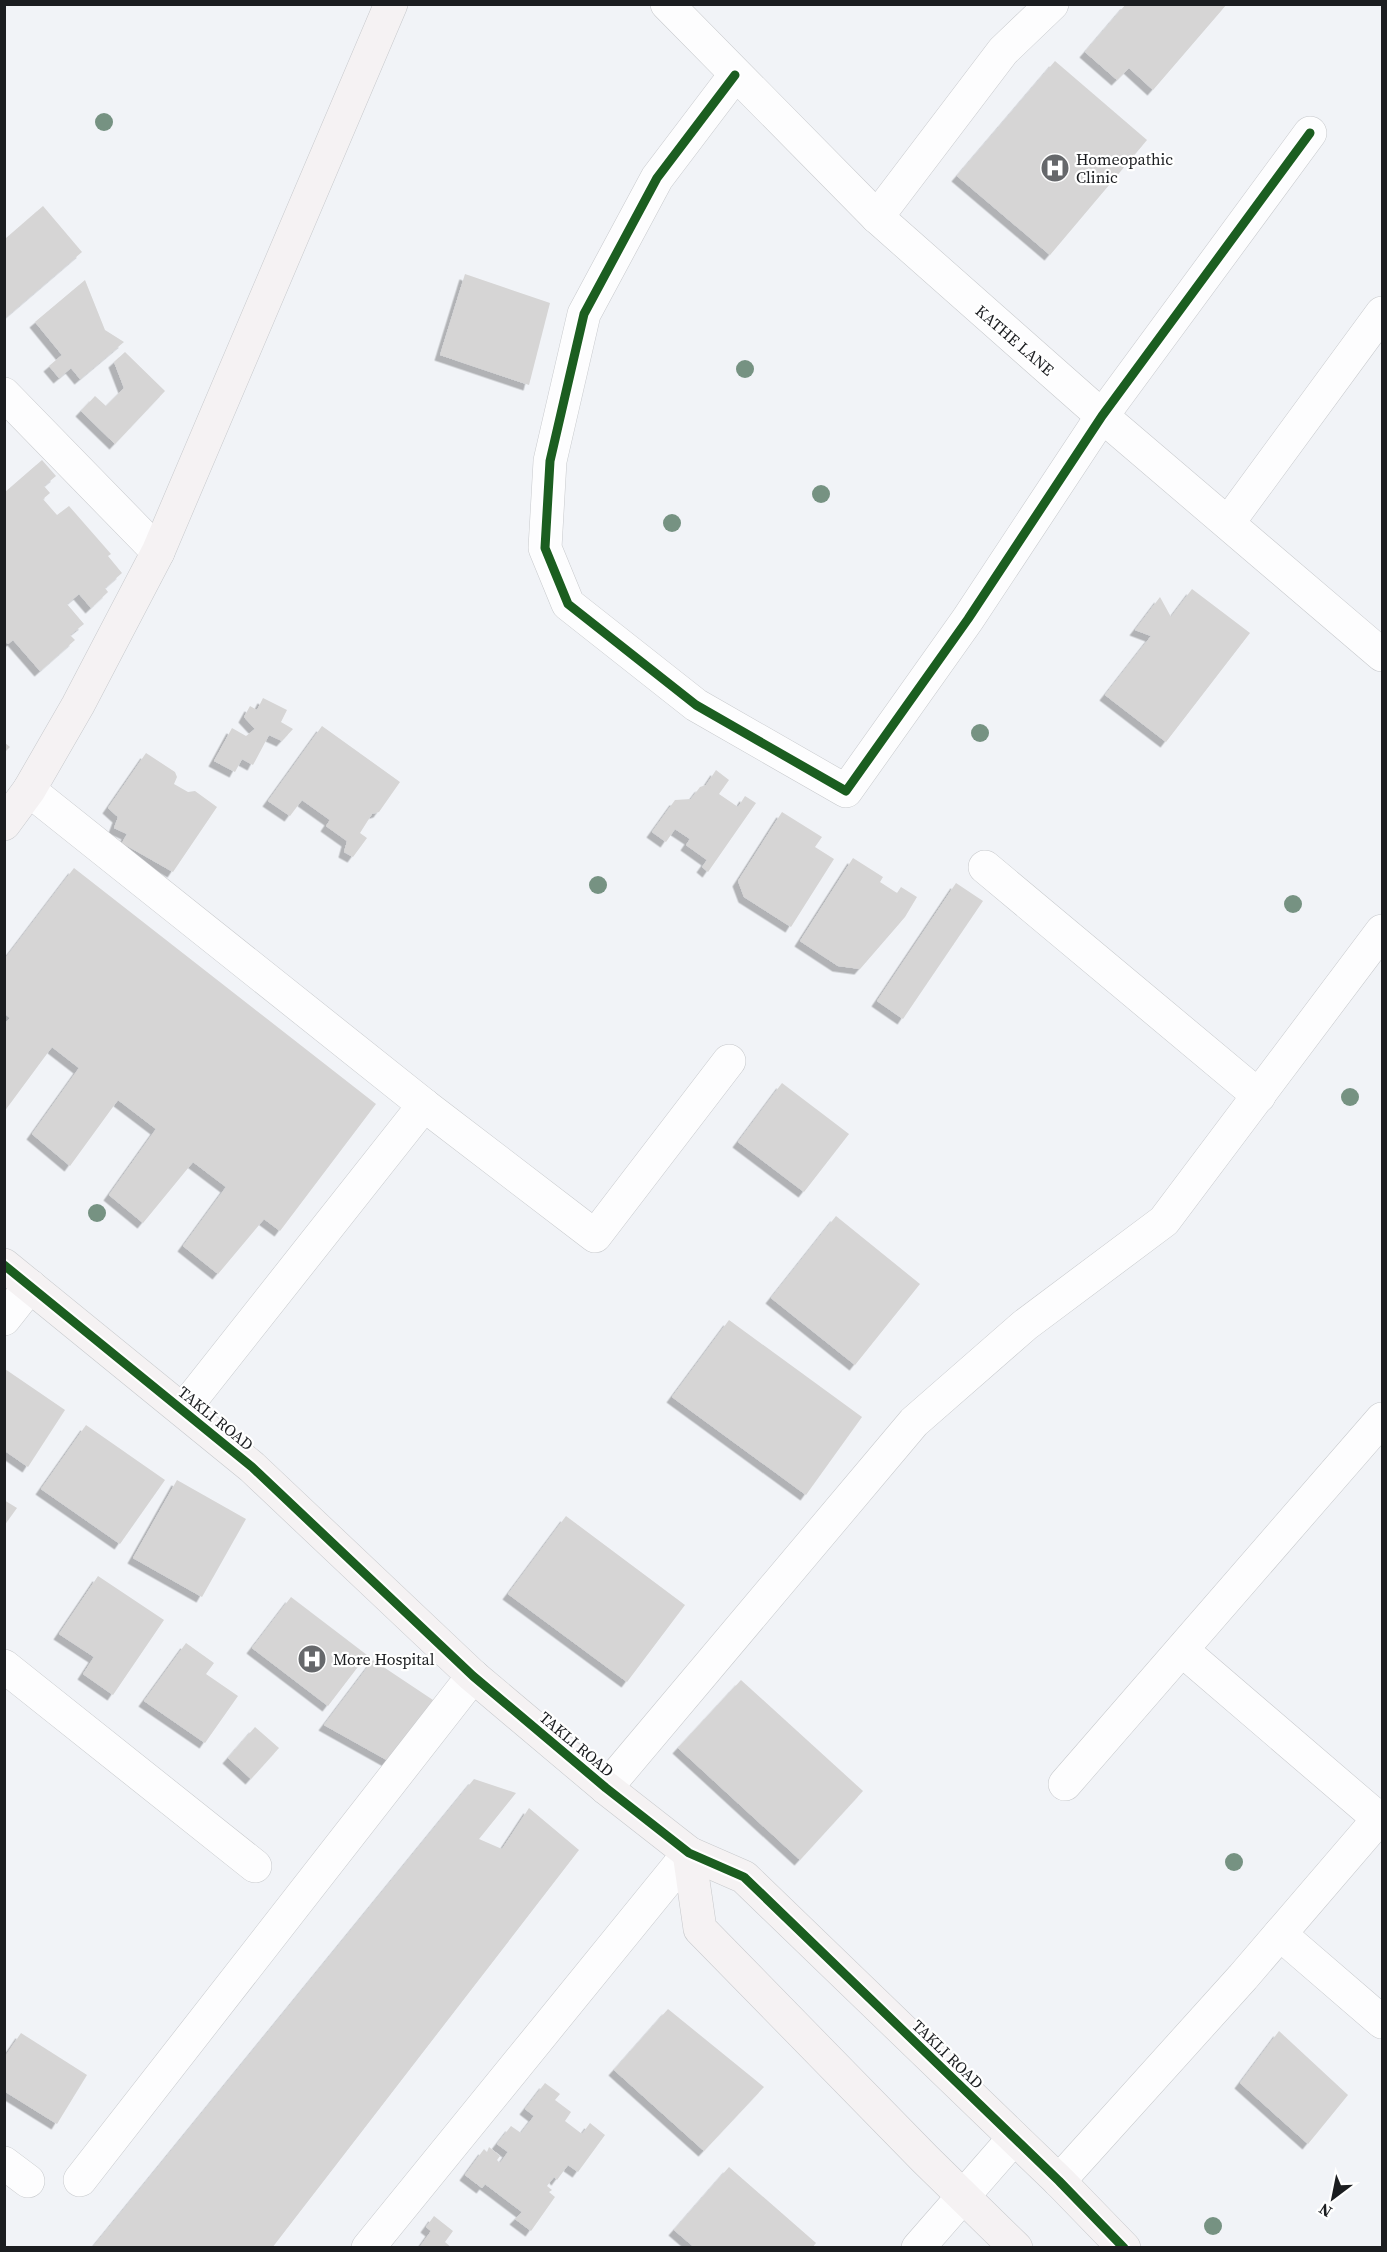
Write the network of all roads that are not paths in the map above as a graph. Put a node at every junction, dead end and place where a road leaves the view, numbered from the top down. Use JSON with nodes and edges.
{"nodes":[{"id":1,"x":391,"y":4,"type":"edge"},
{"id":2,"x":667,"y":4,"type":"edge"},
{"id":3,"x":1052,"y":4,"type":"edge"},
{"id":4,"x":735,"y":75,"type":"junction"},
{"id":5,"x":1310,"y":133,"type":"dead end"},
{"id":6,"x":877,"y":217,"type":"junction"},
{"id":7,"x":1383,"y":313,"type":"edge"},
{"id":8,"x":4,"y":394,"type":"edge"},
{"id":9,"x":1102,"y":416,"type":"junction"},
{"id":10,"x":1228,"y":523,"type":"junction"},
{"id":11,"x":158,"y":552,"type":"junction"},
{"id":12,"x":1383,"y":655,"type":"edge"},
{"id":13,"x":29,"y":790,"type":"junction"},
{"id":14,"x":4,"y":824,"type":"edge"},
{"id":15,"x":985,"y":867,"type":"dead end"},
{"id":16,"x":1383,"y":931,"type":"edge"},
{"id":17,"x":729,"y":1061,"type":"dead end"},
{"id":18,"x":1259,"y":1096,"type":"junction"},
{"id":19,"x":424,"y":1105,"type":"junction"},
{"id":20,"x":4,"y":1265,"type":"edge"},
{"id":21,"x":30,"y":1286,"type":"junction"},
{"id":22,"x":4,"y":1319,"type":"edge"},
{"id":23,"x":183,"y":1410,"type":"junction"},
{"id":24,"x":1383,"y":1419,"type":"edge"},
{"id":25,"x":1182,"y":1650,"type":"junction"},
{"id":26,"x":4,"y":1666,"type":"edge"},
{"id":27,"x":473,"y":1676,"type":"junction"},
{"id":28,"x":1065,"y":1784,"type":"dead end"},
{"id":29,"x":606,"y":1788,"type":"junction"},
{"id":30,"x":1381,"y":1817,"type":"edge"},
{"id":31,"x":689,"y":1853,"type":"junction"},
{"id":32,"x":255,"y":1866,"type":"dead end"},
{"id":33,"x":1280,"y":1934,"type":"junction"},
{"id":34,"x":1383,"y":2022,"type":"edge"},
{"id":35,"x":1014,"y":2138,"type":"junction"},
{"id":36,"x":80,"y":2180,"type":"dead end"},
{"id":37,"x":1059,"y":2181,"type":"junction"},
{"id":38,"x":963,"y":2196,"type":"junction"},
{"id":39,"x":368,"y":2247,"type":"edge"},
{"id":40,"x":918,"y":2247,"type":"edge"},
{"id":41,"x":1016,"y":2247,"type":"edge"},
{"id":42,"x":1124,"y":2247,"type":"edge"}],
"edges":[{"from":1,"to":11,"type":"street"},
{"from":2,"to":4,"type":"street","name":"KATHE LANE"},
{"from":3,"to":6,"type":"street"},
{"from":4,"to":6,"type":"street","name":"KATHE LANE"},
{"from":4,"to":9,"type":"street"},
{"from":5,"to":9,"type":"street"},
{"from":6,"to":9,"type":"street","name":"KATHE LANE"},
{"from":7,"to":10,"type":"street"},
{"from":8,"to":11,"type":"street"},
{"from":9,"to":10,"type":"street","name":"KATHE LANE"},
{"from":10,"to":12,"type":"street","name":"KATHE LANE"},
{"from":11,"to":13,"type":"street"},
{"from":13,"to":14,"type":"street"},
{"from":13,"to":19,"type":"street"},
{"from":15,"to":18,"type":"street"},
{"from":16,"to":18,"type":"street"},
{"from":17,"to":19,"type":"street"},
{"from":18,"to":29,"type":"street"},
{"from":19,"to":23,"type":"street"},
{"from":20,"to":21,"type":"street","name":"TAKLI ROAD"},
{"from":21,"to":22,"type":"street"},
{"from":21,"to":23,"type":"street","name":"TAKLI ROAD"},
{"from":23,"to":27,"type":"street","name":"TAKLI ROAD"},
{"from":24,"to":25,"type":"street"},
{"from":25,"to":28,"type":"street"},
{"from":25,"to":30,"type":"street"},
{"from":26,"to":32,"type":"street"},
{"from":27,"to":29,"type":"street","name":"TAKLI ROAD"},
{"from":27,"to":36,"type":"street"},
{"from":29,"to":31,"type":"street","name":"TAKLI ROAD"},
{"from":30,"to":33,"type":"street"},
{"from":31,"to":35,"type":"street","name":"TAKLI ROAD"},
{"from":31,"to":38,"type":"street"},
{"from":31,"to":39,"type":"street"},
{"from":33,"to":34,"type":"street"},
{"from":33,"to":37,"type":"street"},
{"from":35,"to":37,"type":"street","name":"TAKLI ROAD"},
{"from":35,"to":38,"type":"street"},
{"from":37,"to":42,"type":"street","name":"TAKLI ROAD"},
{"from":38,"to":40,"type":"street"},
{"from":38,"to":41,"type":"street"}]}
